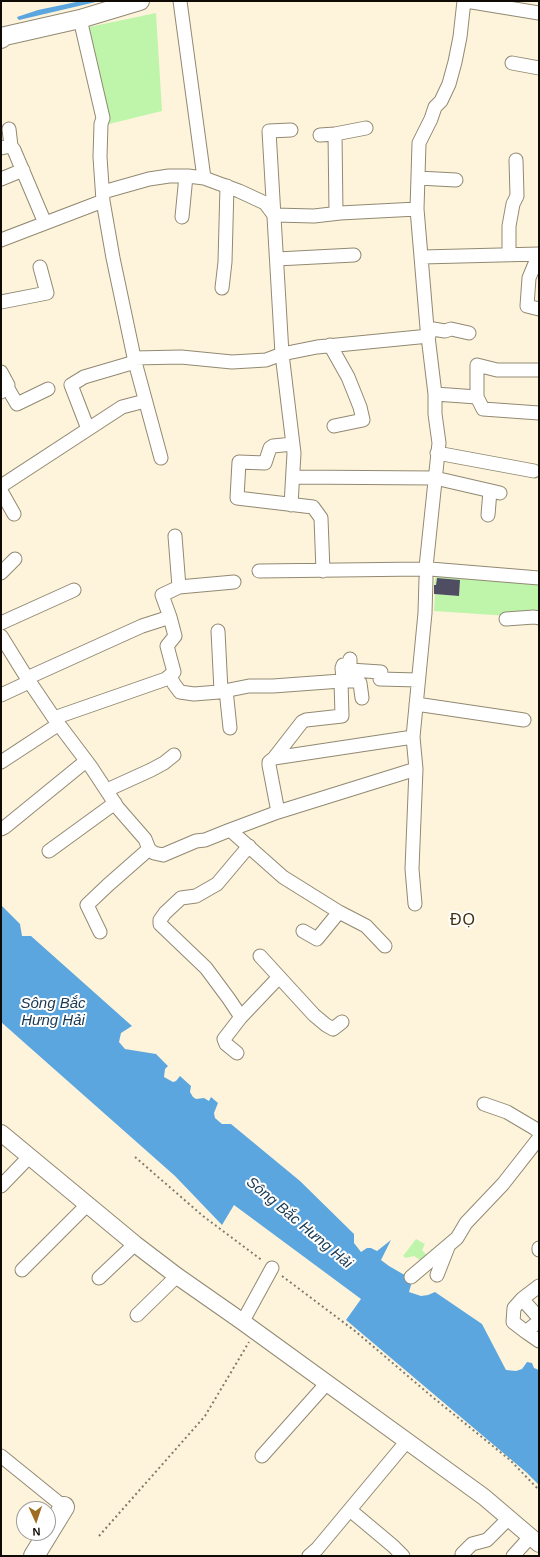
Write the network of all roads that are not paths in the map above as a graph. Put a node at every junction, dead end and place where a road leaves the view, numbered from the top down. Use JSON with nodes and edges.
{"nodes":[{"id":1,"x":140,"y":1,"type":"edge"},
{"id":2,"x":180,"y":1,"type":"edge"},
{"id":3,"x":465,"y":1,"type":"edge"},
{"id":4,"x":539,"y":13,"type":"edge"},
{"id":5,"x":80,"y":19,"type":"junction"},
{"id":6,"x":1,"y":39,"type":"edge"},
{"id":7,"x":512,"y":64,"type":"dead end"},
{"id":8,"x":539,"y":68,"type":"edge"},
{"id":9,"x":9,"y":128,"type":"dead end"},
{"id":10,"x":366,"y":128,"type":"dead end"},
{"id":11,"x":291,"y":130,"type":"dead end"},
{"id":12,"x":335,"y":134,"type":"junction"},
{"id":13,"x":320,"y":135,"type":"dead end"},
{"id":14,"x":6,"y":147,"type":"edge"},
{"id":15,"x":516,"y":160,"type":"dead end"},
{"id":16,"x":23,"y":170,"type":"junction"},
{"id":17,"x":186,"y":176,"type":"junction"},
{"id":18,"x":204,"y":178,"type":"junction"},
{"id":19,"x":418,"y":178,"type":"junction"},
{"id":20,"x":1,"y":179,"type":"edge"},
{"id":21,"x":456,"y":180,"type":"dead end"},
{"id":22,"x":227,"y":186,"type":"junction"},
{"id":23,"x":103,"y":197,"type":"junction"},
{"id":24,"x":417,"y":209,"type":"junction"},
{"id":25,"x":336,"y":213,"type":"junction"},
{"id":26,"x":274,"y":215,"type":"junction"},
{"id":27,"x":182,"y":217,"type":"dead end"},
{"id":28,"x":45,"y":223,"type":"junction"},
{"id":29,"x":1,"y":240,"type":"edge"},
{"id":30,"x":509,"y":254,"type":"junction"},
{"id":31,"x":539,"y":254,"type":"edge"},
{"id":32,"x":354,"y":255,"type":"dead end"},
{"id":33,"x":422,"y":257,"type":"junction"},
{"id":34,"x":277,"y":259,"type":"junction"},
{"id":35,"x":40,"y":267,"type":"dead end"},
{"id":36,"x":222,"y":288,"type":"dead end"},
{"id":37,"x":1,"y":302,"type":"edge"},
{"id":38,"x":539,"y":309,"type":"edge"},
{"id":39,"x":428,"y":332,"type":"junction"},
{"id":40,"x":469,"y":334,"type":"dead end"},
{"id":41,"x":330,"y":345,"type":"junction"},
{"id":42,"x":282,"y":354,"type":"junction"},
{"id":43,"x":134,"y":360,"type":"junction"},
{"id":44,"x":539,"y":370,"type":"edge"},
{"id":45,"x":1,"y":372,"type":"edge"},
{"id":46,"x":4,"y":390,"type":"edge"},
{"id":47,"x":48,"y":390,"type":"dead end"},
{"id":48,"x":435,"y":394,"type":"junction"},
{"id":49,"x":477,"y":397,"type":"junction"},
{"id":50,"x":145,"y":401,"type":"junction"},
{"id":51,"x":539,"y":413,"type":"edge"},
{"id":52,"x":334,"y":426,"type":"dead end"},
{"id":53,"x":88,"y":429,"type":"junction"},
{"id":54,"x":293,"y":444,"type":"junction"},
{"id":55,"x":437,"y":453,"type":"junction"},
{"id":56,"x":161,"y":458,"type":"dead end"},
{"id":57,"x":534,"y":471,"type":"dead end"},
{"id":58,"x":292,"y":477,"type":"junction"},
{"id":59,"x":435,"y":478,"type":"junction"},
{"id":60,"x":1,"y":486,"type":"edge"},
{"id":61,"x":1,"y":491,"type":"edge"},
{"id":62,"x":291,"y":505,"type":"junction"},
{"id":63,"x":14,"y":514,"type":"dead end"},
{"id":64,"x":488,"y":515,"type":"dead end"},
{"id":65,"x":175,"y":536,"type":"dead end"},
{"id":66,"x":15,"y":559,"type":"dead end"},
{"id":67,"x":258,"y":571,"type":"dead end"},
{"id":68,"x":323,"y":571,"type":"junction"},
{"id":69,"x":426,"y":571,"type":"junction"},
{"id":70,"x":1,"y":572,"type":"edge"},
{"id":71,"x":539,"y":578,"type":"edge"},
{"id":72,"x":234,"y":582,"type":"dead end"},
{"id":73,"x":179,"y":587,"type":"junction"},
{"id":74,"x":74,"y":590,"type":"dead end"},
{"id":75,"x":170,"y":616,"type":"junction"},
{"id":76,"x":539,"y":618,"type":"edge"},
{"id":77,"x":506,"y":619,"type":"dead end"},
{"id":78,"x":1,"y":623,"type":"edge"},
{"id":79,"x":218,"y":631,"type":"dead end"},
{"id":80,"x":1,"y":636,"type":"edge"},
{"id":81,"x":170,"y":676,"type":"junction"},
{"id":82,"x":28,"y":680,"type":"junction"},
{"id":83,"x":418,"y":680,"type":"junction"},
{"id":84,"x":341,"y":681,"type":"junction"},
{"id":85,"x":223,"y":691,"type":"junction"},
{"id":86,"x":1,"y":695,"type":"edge"},
{"id":87,"x":362,"y":698,"type":"dead end"},
{"id":88,"x":416,"y":704,"type":"junction"},
{"id":89,"x":524,"y":720,"type":"dead end"},
{"id":90,"x":57,"y":721,"type":"junction"},
{"id":91,"x":230,"y":728,"type":"dead end"},
{"id":92,"x":413,"y":737,"type":"junction"},
{"id":93,"x":174,"y":755,"type":"dead end"},
{"id":94,"x":274,"y":758,"type":"junction"},
{"id":95,"x":86,"y":761,"type":"junction"},
{"id":96,"x":1,"y":762,"type":"edge"},
{"id":97,"x":415,"y":762,"type":"junction"},
{"id":98,"x":107,"y":790,"type":"junction"},
{"id":99,"x":115,"y":803,"type":"junction"},
{"id":100,"x":278,"y":812,"type":"junction"},
{"id":101,"x":1,"y":829,"type":"edge"},
{"id":102,"x":230,"y":830,"type":"junction"},
{"id":103,"x":248,"y":846,"type":"junction"},
{"id":104,"x":150,"y":849,"type":"junction"},
{"id":105,"x":49,"y":851,"type":"dead end"},
{"id":106,"x":415,"y":904,"type":"dead end"},
{"id":107,"x":339,"y":912,"type":"junction"},
{"id":108,"x":303,"y":931,"type":"dead end"},
{"id":109,"x":100,"y":932,"type":"dead end"},
{"id":110,"x":385,"y":946,"type":"dead end"},
{"id":111,"x":260,"y":956,"type":"dead end"},
{"id":112,"x":280,"y":977,"type":"junction"},
{"id":113,"x":241,"y":1017,"type":"junction"},
{"id":114,"x":342,"y":1022,"type":"dead end"},
{"id":115,"x":238,"y":1053,"type":"dead end"},
{"id":116,"x":484,"y":1104,"type":"dead end"},
{"id":117,"x":539,"y":1132,"type":"edge"},
{"id":118,"x":1,"y":1133,"type":"edge"},
{"id":119,"x":539,"y":1138,"type":"edge"},
{"id":120,"x":30,"y":1156,"type":"junction"},
{"id":121,"x":1,"y":1186,"type":"edge"},
{"id":122,"x":88,"y":1204,"type":"junction"},
{"id":123,"x":135,"y":1244,"type":"junction"},
{"id":124,"x":450,"y":1244,"type":"junction"},
{"id":125,"x":272,"y":1268,"type":"road end"},
{"id":126,"x":22,"y":1270,"type":"dead end"},
{"id":127,"x":437,"y":1275,"type":"dead end"},
{"id":128,"x":177,"y":1276,"type":"junction"},
{"id":129,"x":411,"y":1277,"type":"dead end"},
{"id":130,"x":99,"y":1278,"type":"dead end"},
{"id":131,"x":539,"y":1286,"type":"edge"},
{"id":132,"x":522,"y":1299,"type":"junction"},
{"id":133,"x":137,"y":1315,"type":"dead end"},
{"id":134,"x":539,"y":1318,"type":"edge"},
{"id":135,"x":243,"y":1321,"type":"junction"},
{"id":136,"x":539,"y":1321,"type":"edge"},
{"id":137,"x":526,"y":1332,"type":"junction"},
{"id":138,"x":539,"y":1341,"type":"edge"},
{"id":139,"x":327,"y":1382,"type":"junction"},
{"id":140,"x":407,"y":1440,"type":"junction"},
{"id":141,"x":1,"y":1456,"type":"edge"},
{"id":142,"x":262,"y":1456,"type":"dead end"},
{"id":143,"x":64,"y":1507,"type":"joint"},
{"id":144,"x":350,"y":1510,"type":"junction"},
{"id":145,"x":509,"y":1518,"type":"junction"},
{"id":146,"x":535,"y":1540,"type":"edge"},
{"id":147,"x":462,"y":1554,"type":"dead end"},
{"id":148,"x":34,"y":1556,"type":"edge"},
{"id":149,"x":309,"y":1556,"type":"edge"},
{"id":150,"x":404,"y":1556,"type":"edge"},
{"id":151,"x":514,"y":1556,"type":"edge"}],
"edges":[{"from":1,"to":5,"type":"main road"},
{"from":2,"to":18,"type":"street"},
{"from":3,"to":4,"type":"street"},
{"from":3,"to":19,"type":"street"},
{"from":5,"to":6,"type":"main road"},
{"from":5,"to":23,"type":"street"},
{"from":7,"to":8,"type":"street"},
{"from":9,"to":14,"type":"street"},
{"from":10,"to":12,"type":"street"},
{"from":11,"to":26,"type":"street"},
{"from":12,"to":13,"type":"street"},
{"from":12,"to":25,"type":"street"},
{"from":14,"to":16,"type":"street"},
{"from":15,"to":30,"type":"street"},
{"from":16,"to":20,"type":"street"},
{"from":16,"to":28,"type":"street"},
{"from":17,"to":18,"type":"street"},
{"from":17,"to":23,"type":"street"},
{"from":17,"to":27,"type":"street"},
{"from":18,"to":22,"type":"street"},
{"from":19,"to":21,"type":"street"},
{"from":19,"to":24,"type":"street"},
{"from":22,"to":26,"type":"street"},
{"from":22,"to":36,"type":"street"},
{"from":23,"to":28,"type":"street"},
{"from":23,"to":43,"type":"street"},
{"from":24,"to":25,"type":"street"},
{"from":24,"to":33,"type":"street"},
{"from":25,"to":26,"type":"street"},
{"from":26,"to":34,"type":"street"},
{"from":28,"to":29,"type":"street"},
{"from":30,"to":31,"type":"street"},
{"from":30,"to":33,"type":"street"},
{"from":31,"to":38,"type":"street"},
{"from":32,"to":34,"type":"street"},
{"from":33,"to":39,"type":"street"},
{"from":34,"to":42,"type":"street"},
{"from":35,"to":37,"type":"street"},
{"from":39,"to":40,"type":"street"},
{"from":39,"to":41,"type":"street"},
{"from":39,"to":48,"type":"street"},
{"from":41,"to":42,"type":"street"},
{"from":41,"to":52,"type":"street"},
{"from":42,"to":43,"type":"street"},
{"from":42,"to":54,"type":"street"},
{"from":43,"to":50,"type":"street"},
{"from":43,"to":53,"type":"street"},
{"from":44,"to":49,"type":"street"},
{"from":45,"to":46,"type":"street"},
{"from":46,"to":47,"type":"street"},
{"from":48,"to":49,"type":"street"},
{"from":48,"to":55,"type":"street"},
{"from":49,"to":51,"type":"street"},
{"from":50,"to":53,"type":"street"},
{"from":50,"to":56,"type":"street"},
{"from":53,"to":60,"type":"street"},
{"from":54,"to":58,"type":"street"},
{"from":54,"to":62,"type":"street"},
{"from":55,"to":57,"type":"street"},
{"from":55,"to":59,"type":"street"},
{"from":58,"to":59,"type":"street"},
{"from":58,"to":62,"type":"street"},
{"from":59,"to":64,"type":"street"},
{"from":59,"to":69,"type":"street"},
{"from":61,"to":63,"type":"street"},
{"from":62,"to":68,"type":"street"},
{"from":65,"to":73,"type":"street"},
{"from":66,"to":70,"type":"street"},
{"from":67,"to":68,"type":"street"},
{"from":68,"to":69,"type":"street"},
{"from":69,"to":71,"type":"street"},
{"from":69,"to":83,"type":"street"},
{"from":72,"to":73,"type":"street"},
{"from":73,"to":75,"type":"street"},
{"from":74,"to":78,"type":"street"},
{"from":75,"to":81,"type":"street"},
{"from":75,"to":82,"type":"street"},
{"from":76,"to":77,"type":"street"},
{"from":79,"to":85,"type":"street"},
{"from":80,"to":82,"type":"street"},
{"from":81,"to":85,"type":"street"},
{"from":81,"to":90,"type":"street"},
{"from":82,"to":86,"type":"street"},
{"from":82,"to":90,"type":"street"},
{"from":83,"to":84,"type":"street"},
{"from":83,"to":88,"type":"street"},
{"from":84,"to":85,"type":"street"},
{"from":84,"to":87,"type":"street"},
{"from":84,"to":94,"type":"street"},
{"from":85,"to":91,"type":"street"},
{"from":88,"to":89,"type":"street"},
{"from":88,"to":92,"type":"street"},
{"from":90,"to":95,"type":"street"},
{"from":90,"to":96,"type":"street"},
{"from":92,"to":94,"type":"street"},
{"from":92,"to":97,"type":"street"},
{"from":93,"to":98,"type":"street"},
{"from":94,"to":100,"type":"street"},
{"from":95,"to":98,"type":"street"},
{"from":95,"to":101,"type":"street"},
{"from":97,"to":100,"type":"street"},
{"from":97,"to":106,"type":"street"},
{"from":98,"to":99,"type":"street"},
{"from":99,"to":104,"type":"street"},
{"from":99,"to":105,"type":"street"},
{"from":100,"to":102,"type":"street"},
{"from":102,"to":103,"type":"street"},
{"from":102,"to":104,"type":"street"},
{"from":103,"to":107,"type":"street"},
{"from":103,"to":113,"type":"street"},
{"from":104,"to":109,"type":"street"},
{"from":107,"to":108,"type":"street"},
{"from":107,"to":110,"type":"street"},
{"from":111,"to":112,"type":"street"},
{"from":112,"to":113,"type":"street"},
{"from":112,"to":114,"type":"street"},
{"from":113,"to":115,"type":"street"},
{"from":116,"to":117,"type":"street"},
{"from":118,"to":120,"type":"street"},
{"from":119,"to":124,"type":"street"},
{"from":120,"to":121,"type":"street"},
{"from":120,"to":122,"type":"street"},
{"from":122,"to":123,"type":"street"},
{"from":122,"to":126,"type":"street"},
{"from":123,"to":128,"type":"street"},
{"from":123,"to":130,"type":"street"},
{"from":124,"to":127,"type":"street"},
{"from":124,"to":129,"type":"street"},
{"from":125,"to":135,"type":"street"},
{"from":128,"to":133,"type":"street"},
{"from":128,"to":135,"type":"street"},
{"from":131,"to":132,"type":"street"},
{"from":132,"to":134,"type":"street"},
{"from":132,"to":137,"type":"street"},
{"from":135,"to":139,"type":"street"},
{"from":136,"to":137,"type":"street"},
{"from":137,"to":138,"type":"street"},
{"from":139,"to":140,"type":"street"},
{"from":139,"to":142,"type":"street"},
{"from":140,"to":144,"type":"street"},
{"from":140,"to":145,"type":"street"},
{"from":141,"to":143,"type":"street"},
{"from":143,"to":148,"type":"main road"},
{"from":144,"to":149,"type":"street"},
{"from":144,"to":150,"type":"street"},
{"from":145,"to":146,"type":"street"},
{"from":145,"to":147,"type":"street"},
{"from":146,"to":151,"type":"street"}]}
